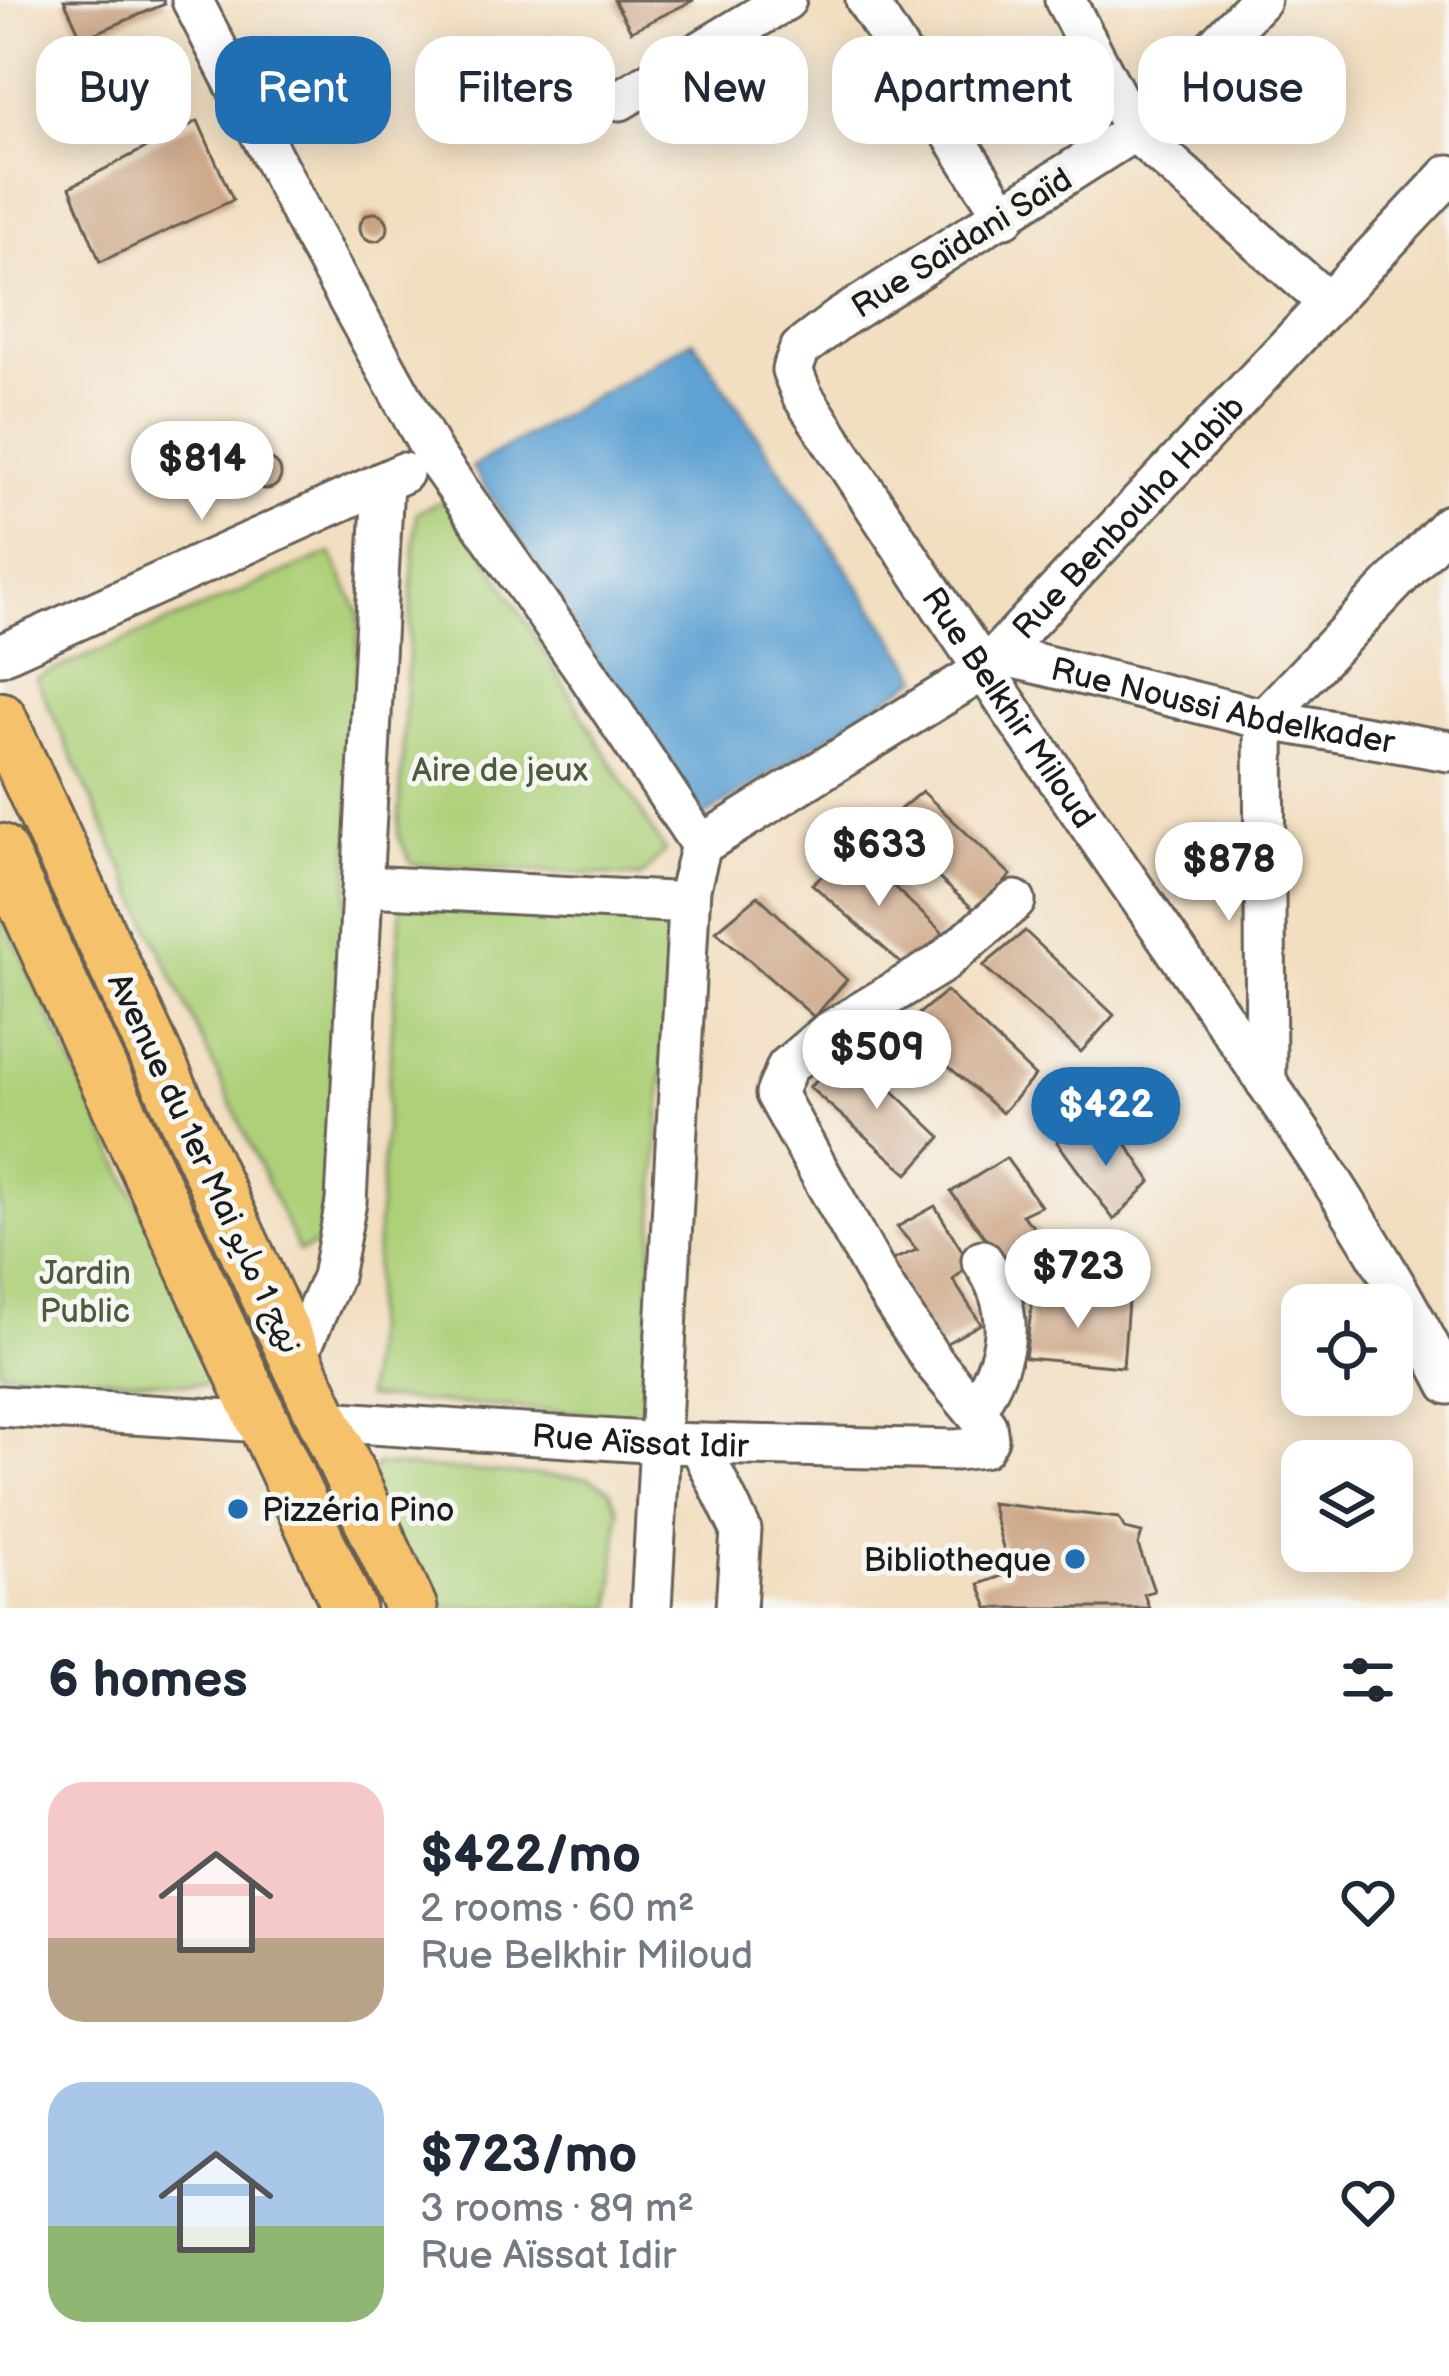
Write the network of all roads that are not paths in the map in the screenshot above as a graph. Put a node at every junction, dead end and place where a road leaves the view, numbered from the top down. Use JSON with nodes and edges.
{"nodes":[{"id":1,"x":192,"y":0,"type":"edge"},
{"id":2,"x":786,"y":0,"type":"edge"},
{"id":3,"x":866,"y":0,"type":"edge"},
{"id":4,"x":1066,"y":0,"type":"edge"},
{"id":5,"x":1259,"y":0,"type":"edge"},
{"id":6,"x":620,"y":100,"type":"dead end"},
{"id":7,"x":1134,"y":131,"type":"junction"},
{"id":8,"x":1449,"y":175,"type":"edge"},
{"id":9,"x":1005,"y":217,"type":"junction"},
{"id":10,"x":1326,"y":301,"type":"junction"},
{"id":11,"x":802,"y":395,"type":"joint"},
{"id":12,"x":435,"y":457,"type":"junction"},
{"id":13,"x":383,"y":482,"type":"junction"},
{"id":14,"x":1449,"y":525,"type":"edge"},
{"id":15,"x":0,"y":655,"type":"edge"},
{"id":16,"x":990,"y":662,"type":"junction"},
{"id":17,"x":0,"y":718,"type":"edge"},
{"id":18,"x":1264,"y":718,"type":"junction"},
{"id":19,"x":1449,"y":751,"type":"edge"},
{"id":20,"x":701,"y":845,"type":"junction"},
{"id":21,"x":0,"y":850,"type":"edge"},
{"id":22,"x":366,"y":886,"type":"junction"},
{"id":23,"x":1015,"y":902,"type":"dead end"},
{"id":24,"x":689,"y":903,"type":"junction"},
{"id":25,"x":1266,"y":1082,"type":"junction"},
{"id":26,"x":982,"y":1260,"type":"dead end"},
{"id":27,"x":296,"y":1357,"type":"junction"},
{"id":28,"x":1449,"y":1384,"type":"edge"},
{"id":29,"x":0,"y":1406,"type":"edge"},
{"id":30,"x":975,"y":1411,"type":"junction"},
{"id":31,"x":326,"y":1420,"type":"junction"},
{"id":32,"x":263,"y":1422,"type":"junction"},
{"id":33,"x":680,"y":1443,"type":"junction"},
{"id":34,"x":333,"y":1593,"type":"edge"},
{"id":35,"x":411,"y":1608,"type":"edge"},
{"id":36,"x":651,"y":1608,"type":"edge"},
{"id":37,"x":736,"y":1608,"type":"edge"}],
"edges":[{"from":1,"to":12,"type":"street"},
{"from":2,"to":6,"type":"street"},
{"from":3,"to":9,"type":"street"},
{"from":4,"to":7,"type":"street"},
{"from":5,"to":7,"type":"street","name":"Rue Saïdani Saïd"},
{"from":7,"to":9,"type":"street","name":"Rue Saïdani Saïd"},
{"from":7,"to":10,"type":"street"},
{"from":8,"to":10,"type":"street","name":"Rue Benbouha Habib"},
{"from":9,"to":11,"type":"street","name":"Rue Saïdani Saïd"},
{"from":10,"to":16,"type":"street","name":"Rue Benbouha Habib"},
{"from":11,"to":16,"type":"street","name":"Rue Belkhir Miloud"},
{"from":12,"to":13,"type":"street"},
{"from":12,"to":20,"type":"street"},
{"from":13,"to":15,"type":"street"},
{"from":13,"to":22,"type":"street"},
{"from":14,"to":18,"type":"street"},
{"from":16,"to":18,"type":"street","name":"Rue Noussi Abdelkader"},
{"from":16,"to":20,"type":"street","name":"Rue Benbouha Habib"},
{"from":16,"to":25,"type":"street","name":"Rue Belkhir Miloud"},
{"from":17,"to":27,"type":"main road","name":"Avenue du 1er Mai نهج 1 مايو"},
{"from":18,"to":19,"type":"street","name":"Rue Noussi Abdelkader"},
{"from":18,"to":25,"type":"street"},
{"from":20,"to":24,"type":"street"},
{"from":21,"to":32,"type":"main road","name":"Avenue du 1er Mai نهج 1 مايو"},
{"from":22,"to":24,"type":"street"},
{"from":22,"to":27,"type":"street"},
{"from":23,"to":30,"type":"street"},
{"from":24,"to":33,"type":"street"},
{"from":25,"to":28,"type":"street","name":"Rue Belkhir Miloud"},
{"from":26,"to":30,"type":"street"},
{"from":27,"to":31,"type":"main road","name":"Avenue du 1er Mai نهج 1 مايو"},
{"from":29,"to":32,"type":"street"},
{"from":30,"to":33,"type":"street","name":"Rue Aïssat Idir"},
{"from":31,"to":32,"type":"main road"},
{"from":31,"to":33,"type":"street","name":"Rue Aïssat Idir"},
{"from":31,"to":35,"type":"main road","name":"Avenue du 1er Mai نهج 1 مايو"},
{"from":32,"to":34,"type":"main road","name":"Avenue du 1er Mai نهج 1 مايو"},
{"from":33,"to":36,"type":"street"},
{"from":33,"to":37,"type":"street"}]}
